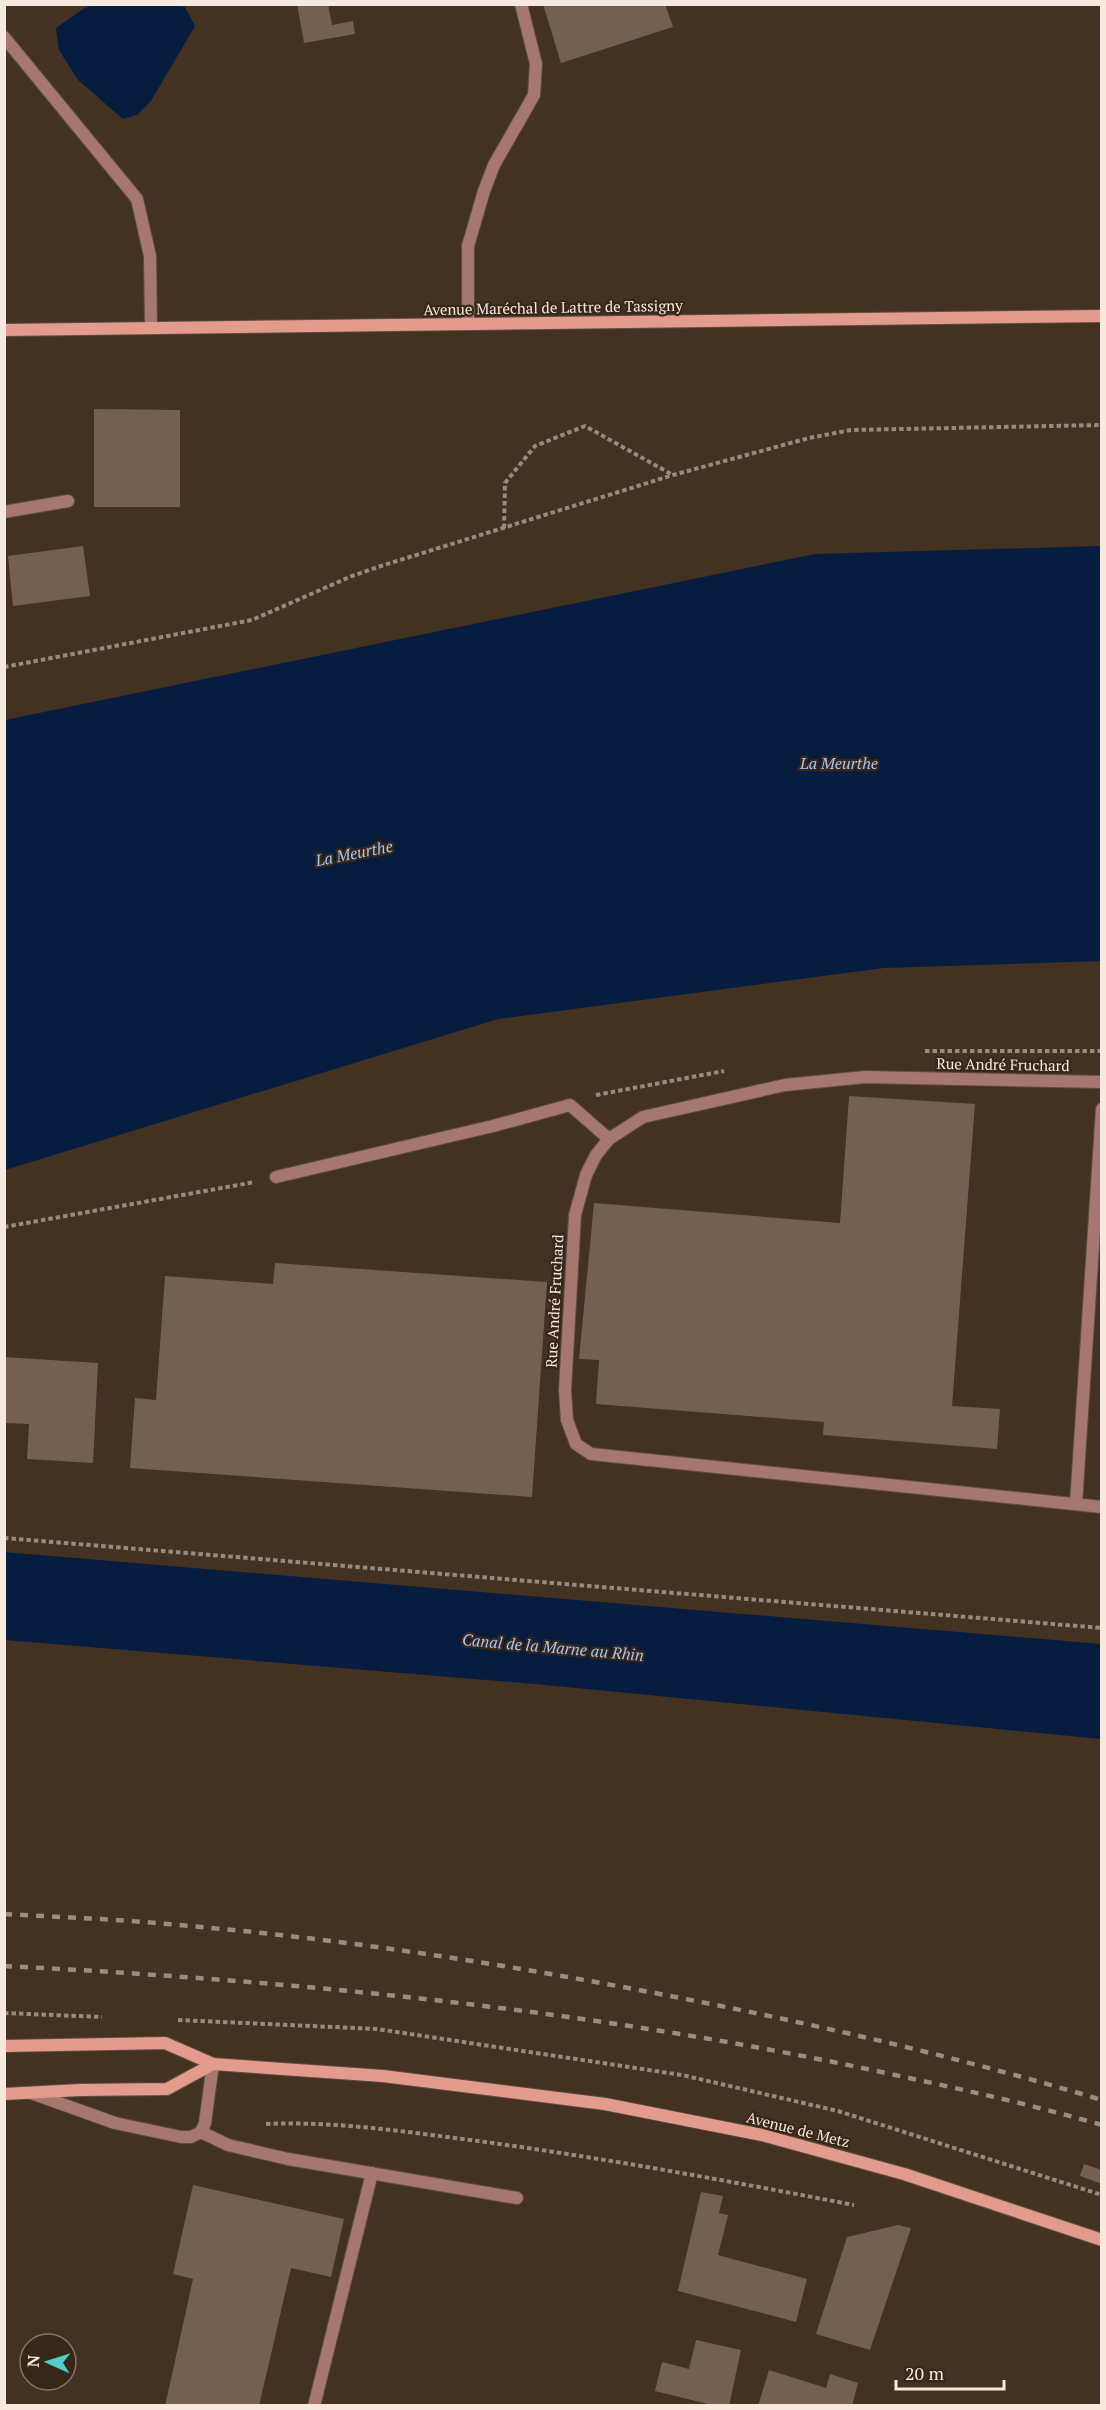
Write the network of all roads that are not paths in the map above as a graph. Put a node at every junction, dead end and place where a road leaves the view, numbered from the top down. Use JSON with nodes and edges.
{"nodes":[{"id":1,"x":521,"y":4,"type":"edge"},
{"id":2,"x":4,"y":37,"type":"edge"},
{"id":3,"x":1101,"y":316,"type":"edge"},
{"id":4,"x":468,"y":324,"type":"junction"},
{"id":5,"x":151,"y":328,"type":"junction"},
{"id":6,"x":4,"y":330,"type":"edge"},
{"id":7,"x":68,"y":501,"type":"dead end"},
{"id":8,"x":4,"y":512,"type":"edge"},
{"id":9,"x":1101,"y":1082,"type":"edge"},
{"id":10,"x":1101,"y":1109,"type":"edge"},
{"id":11,"x":609,"y":1139,"type":"junction"},
{"id":12,"x":276,"y":1177,"type":"road end"},
{"id":13,"x":1076,"y":1504,"type":"junction"},
{"id":14,"x":1101,"y":1507,"type":"edge"},
{"id":15,"x":4,"y":2046,"type":"edge"},
{"id":16,"x":213,"y":2064,"type":"junction"},
{"id":17,"x":30,"y":2093,"type":"junction"},
{"id":18,"x":4,"y":2094,"type":"edge"},
{"id":19,"x":201,"y":2132,"type":"junction"},
{"id":20,"x":372,"y":2173,"type":"junction"},
{"id":21,"x":518,"y":2198,"type":"dead end"},
{"id":22,"x":1101,"y":2240,"type":"edge"},
{"id":23,"x":314,"y":2406,"type":"edge"}],
"edges":[{"from":1,"to":4,"type":"street"},
{"from":2,"to":5,"type":"street"},
{"from":3,"to":4,"type":"main road","name":"Avenue Maréchal de Lattre de Tassigny"},
{"from":4,"to":5,"type":"main road","name":"Avenue Maréchal de Lattre de Tassigny"},
{"from":5,"to":6,"type":"main road","name":"Avenue Maréchal de Lattre de Tassigny"},
{"from":7,"to":8,"type":"street"},
{"from":9,"to":11,"type":"street","name":"Rue André Fruchard"},
{"from":10,"to":13,"type":"street"},
{"from":11,"to":12,"type":"street"},
{"from":11,"to":13,"type":"street","name":"Rue André Fruchard"},
{"from":13,"to":14,"type":"street","name":"Rue André Fruchard"},
{"from":15,"to":16,"type":"main road"},
{"from":16,"to":17,"type":"main road"},
{"from":16,"to":19,"type":"street"},
{"from":16,"to":22,"type":"main road","name":"Avenue de Metz"},
{"from":17,"to":18,"type":"main road"},
{"from":17,"to":19,"type":"street"},
{"from":19,"to":20,"type":"street"},
{"from":20,"to":21,"type":"street"},
{"from":20,"to":23,"type":"street"}]}
